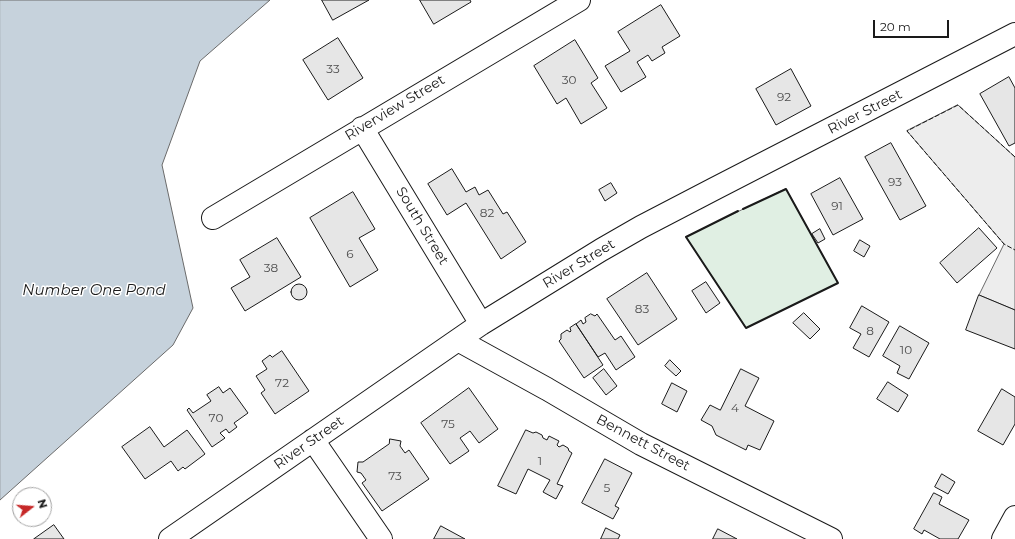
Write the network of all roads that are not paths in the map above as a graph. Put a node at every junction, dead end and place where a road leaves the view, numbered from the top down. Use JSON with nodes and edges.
{"nodes":[{"id":1,"x":579,"y":0,"type":"edge"},
{"id":2,"x":1015,"y":34,"type":"edge"},
{"id":3,"x":362,"y":128,"type":"junction"},
{"id":4,"x":212,"y":218,"type":"dead end"},
{"id":5,"x":481,"y":324,"type":"junction"},
{"id":6,"x":458,"y":340,"type":"junction"},
{"id":7,"x":313,"y":440,"type":"junction"},
{"id":8,"x":1015,"y":517,"type":"edge"},
{"id":9,"x":170,"y":539,"type":"edge"},
{"id":10,"x":381,"y":539,"type":"edge"},
{"id":11,"x":831,"y":539,"type":"edge"},
{"id":12,"x":1003,"y":539,"type":"edge"}],
"edges":[{"from":1,"to":3,"type":"street","name":"Riverview Street"},
{"from":2,"to":5,"type":"street","name":"River Street"},
{"from":3,"to":4,"type":"street","name":"Riverview Street"},
{"from":3,"to":5,"type":"street","name":"South Street"},
{"from":5,"to":6,"type":"street","name":"River Street"},
{"from":6,"to":7,"type":"street","name":"River Street"},
{"from":6,"to":11,"type":"street","name":"Bennett Street"},
{"from":7,"to":9,"type":"street","name":"River Street"},
{"from":7,"to":10,"type":"street"},
{"from":8,"to":12,"type":"street"}]}
